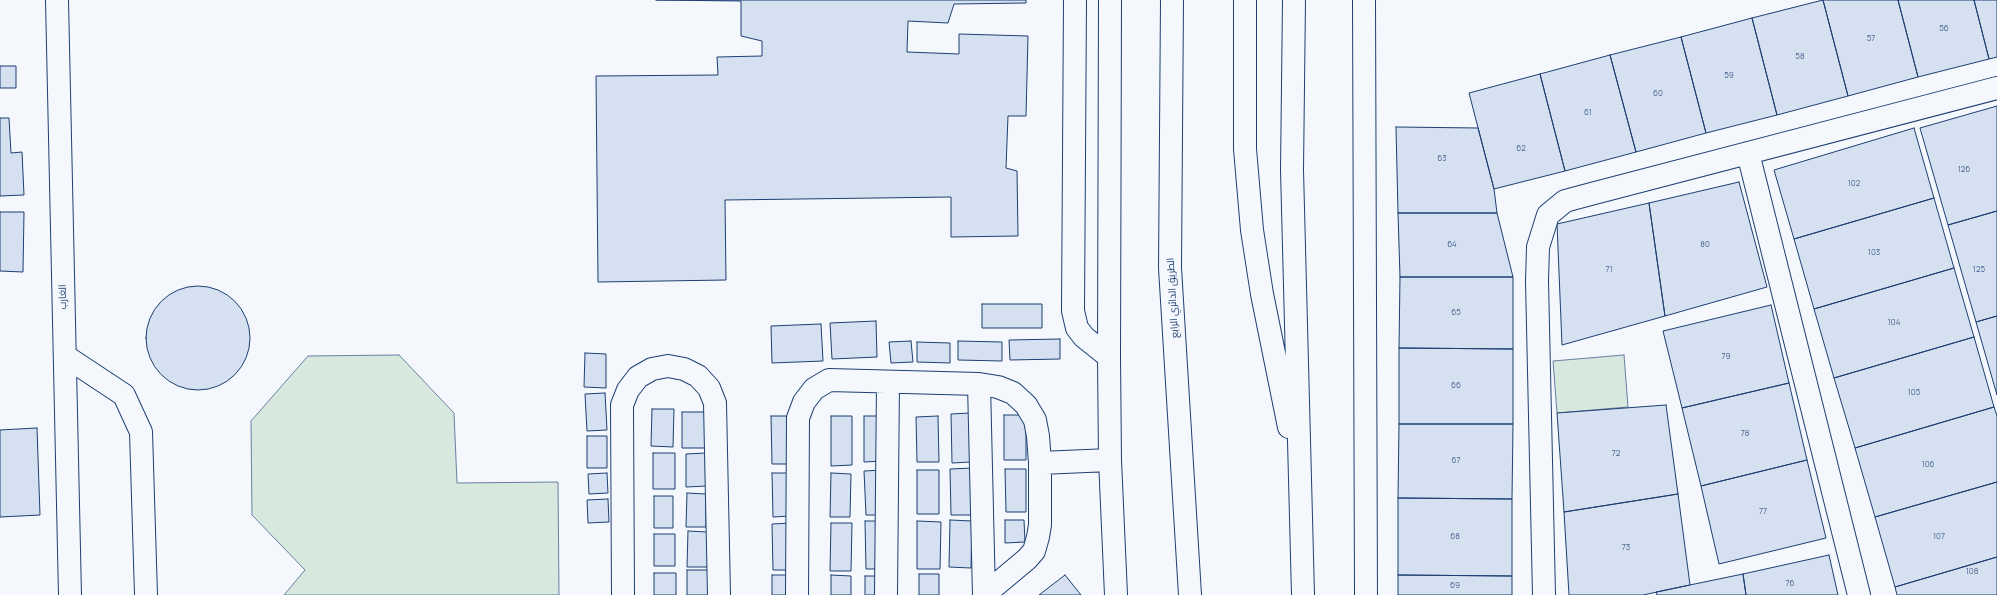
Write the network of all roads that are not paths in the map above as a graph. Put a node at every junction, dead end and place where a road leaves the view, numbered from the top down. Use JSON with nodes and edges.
{"nodes":[{"id":1,"x":57,"y":0,"type":"edge"},
{"id":2,"x":1075,"y":0,"type":"edge"},
{"id":3,"x":1110,"y":0,"type":"edge"},
{"id":4,"x":1172,"y":0,"type":"edge"},
{"id":5,"x":1245,"y":0,"type":"edge"},
{"id":6,"x":1294,"y":0,"type":"edge"},
{"id":7,"x":1364,"y":0,"type":"edge"},
{"id":8,"x":1997,"y":88,"type":"edge"},
{"id":9,"x":1748,"y":153,"type":"junction"},
{"id":10,"x":64,"y":356,"type":"junction"},
{"id":11,"x":1109,"y":357,"type":"junction"},
{"id":12,"x":888,"y":382,"type":"junction"},
{"id":13,"x":978,"y":384,"type":"junction"},
{"id":14,"x":1110,"y":460,"type":"junction"},
{"id":15,"x":1040,"y":463,"type":"junction"},
{"id":16,"x":1300,"y":475,"type":"junction"},
{"id":17,"x":70,"y":595,"type":"edge"},
{"id":18,"x":146,"y":595,"type":"edge"},
{"id":19,"x":623,"y":595,"type":"edge"},
{"id":20,"x":719,"y":595,"type":"edge"},
{"id":21,"x":797,"y":595,"type":"edge"},
{"id":22,"x":886,"y":595,"type":"edge"},
{"id":23,"x":984,"y":595,"type":"edge"},
{"id":24,"x":1116,"y":595,"type":"edge"},
{"id":25,"x":1190,"y":595,"type":"edge"},
{"id":26,"x":1303,"y":595,"type":"edge"},
{"id":27,"x":1366,"y":595,"type":"edge"},
{"id":28,"x":1544,"y":595,"type":"edge"},
{"id":29,"x":1859,"y":595,"type":"edge"}],
"edges":[{"from":1,"to":10,"type":"street","name":"الغارب"},
{"from":2,"to":11,"type":"street"},
{"from":3,"to":11,"type":"street"},
{"from":4,"to":25,"type":"street","name":"الطريق الدائري الرابع"},
{"from":5,"to":16,"type":"street"},
{"from":6,"to":16,"type":"street"},
{"from":7,"to":27,"type":"street"},
{"from":8,"to":9,"type":"street"},
{"from":9,"to":28,"type":"street"},
{"from":9,"to":29,"type":"street"},
{"from":10,"to":17,"type":"street","name":"الغارب"},
{"from":10,"to":18,"type":"street"},
{"from":11,"to":14,"type":"street"},
{"from":12,"to":13,"type":"street"},
{"from":12,"to":21,"type":"street"},
{"from":12,"to":22,"type":"street"},
{"from":13,"to":15,"type":"street"},
{"from":13,"to":23,"type":"street"},
{"from":14,"to":15,"type":"street"},
{"from":14,"to":24,"type":"street"},
{"from":15,"to":23,"type":"street"},
{"from":16,"to":26,"type":"street"},
{"from":19,"to":20,"type":"street"}]}
